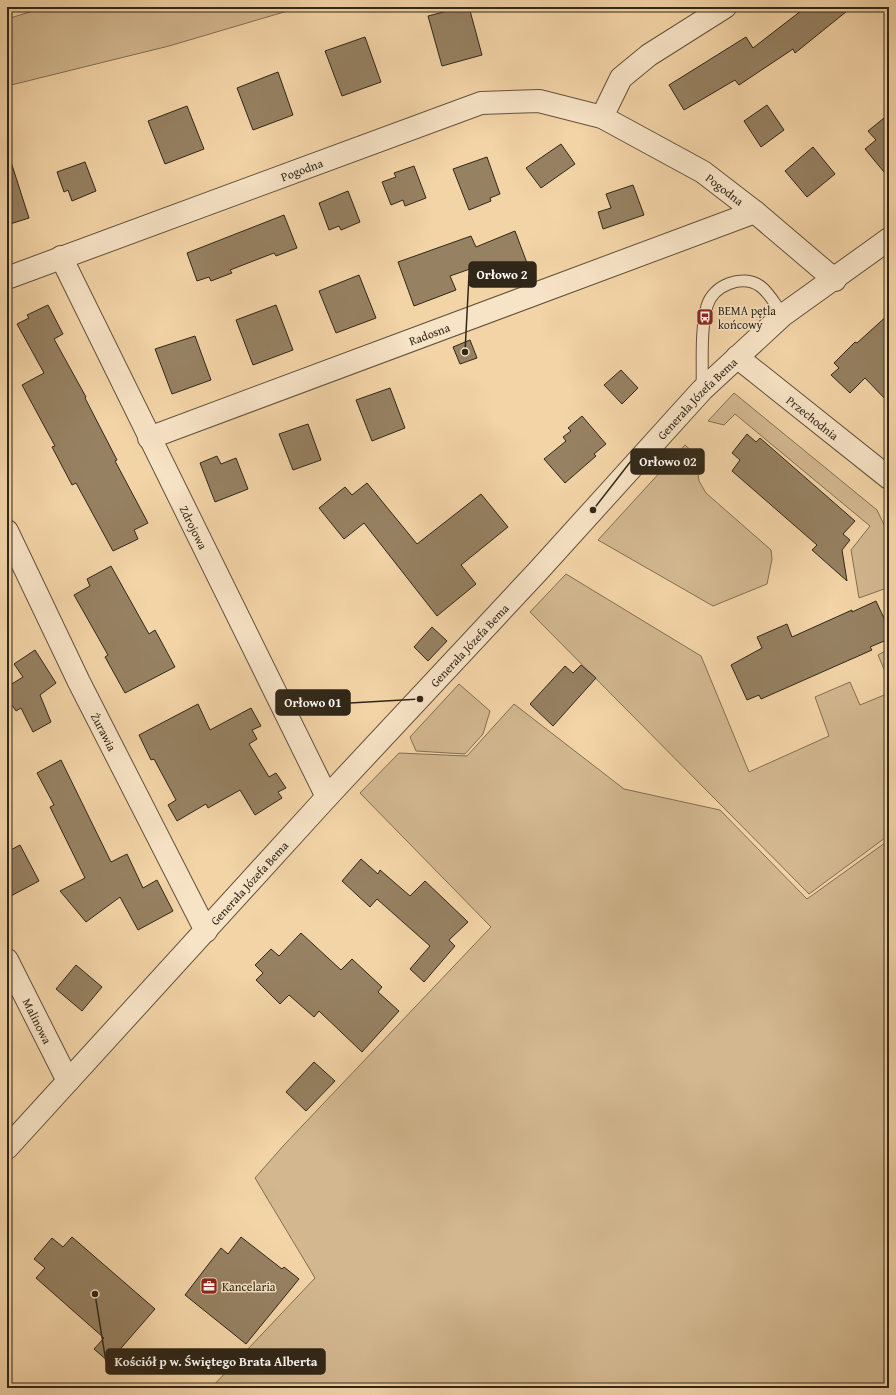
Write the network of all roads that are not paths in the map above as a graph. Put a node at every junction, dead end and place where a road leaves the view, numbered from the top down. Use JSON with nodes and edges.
{"nodes":[{"id":1,"x":725,"y":7,"type":"edge"},
{"id":2,"x":602,"y":117,"type":"junction"},
{"id":3,"x":755,"y":212,"type":"junction"},
{"id":4,"x":889,"y":240,"type":"edge"},
{"id":5,"x":61,"y":257,"type":"junction"},
{"id":6,"x":7,"y":278,"type":"edge"},
{"id":7,"x":835,"y":280,"type":"junction"},
{"id":8,"x":783,"y":315,"type":"junction"},
{"id":9,"x":737,"y":357,"type":"junction"},
{"id":10,"x":702,"y":390,"type":"junction"},
{"id":11,"x":149,"y":438,"type":"junction"},
{"id":12,"x":889,"y":478,"type":"edge"},
{"id":13,"x":7,"y":531,"type":"edge"},
{"id":14,"x":327,"y":797,"type":"junction"},
{"id":15,"x":206,"y":931,"type":"junction"},
{"id":16,"x":7,"y":960,"type":"edge"},
{"id":17,"x":68,"y":1081,"type":"junction"},
{"id":18,"x":7,"y":1148,"type":"edge"}],
"edges":[{"from":1,"to":2,"type":"street"},
{"from":2,"to":3,"type":"street","name":"Pogodna"},
{"from":2,"to":5,"type":"street","name":"Pogodna"},
{"from":3,"to":7,"type":"street","name":"Pogodna"},
{"from":3,"to":11,"type":"street","name":"Radosna"},
{"from":4,"to":7,"type":"street","name":"Generała Józefa Bema"},
{"from":5,"to":6,"type":"street","name":"Pogodna"},
{"from":5,"to":11,"type":"street","name":"Zdrojowa"},
{"from":7,"to":8,"type":"street","name":"Generała Józefa Bema"},
{"from":8,"to":9,"type":"street","name":"Generała Józefa Bema"},
{"from":8,"to":10,"type":"lane"},
{"from":9,"to":10,"type":"street","name":"Generała Józefa Bema"},
{"from":9,"to":12,"type":"street","name":"Przechodnia"},
{"from":10,"to":14,"type":"street","name":"Generała Józefa Bema"},
{"from":11,"to":14,"type":"street","name":"Zdrojowa"},
{"from":13,"to":15,"type":"street","name":"Żurawia"},
{"from":14,"to":15,"type":"street","name":"Generała Józefa Bema"},
{"from":15,"to":17,"type":"street","name":"Generała Józefa Bema"},
{"from":16,"to":17,"type":"street","name":"Malinowa"},
{"from":17,"to":18,"type":"street","name":"Generała Józefa Bema"}]}
